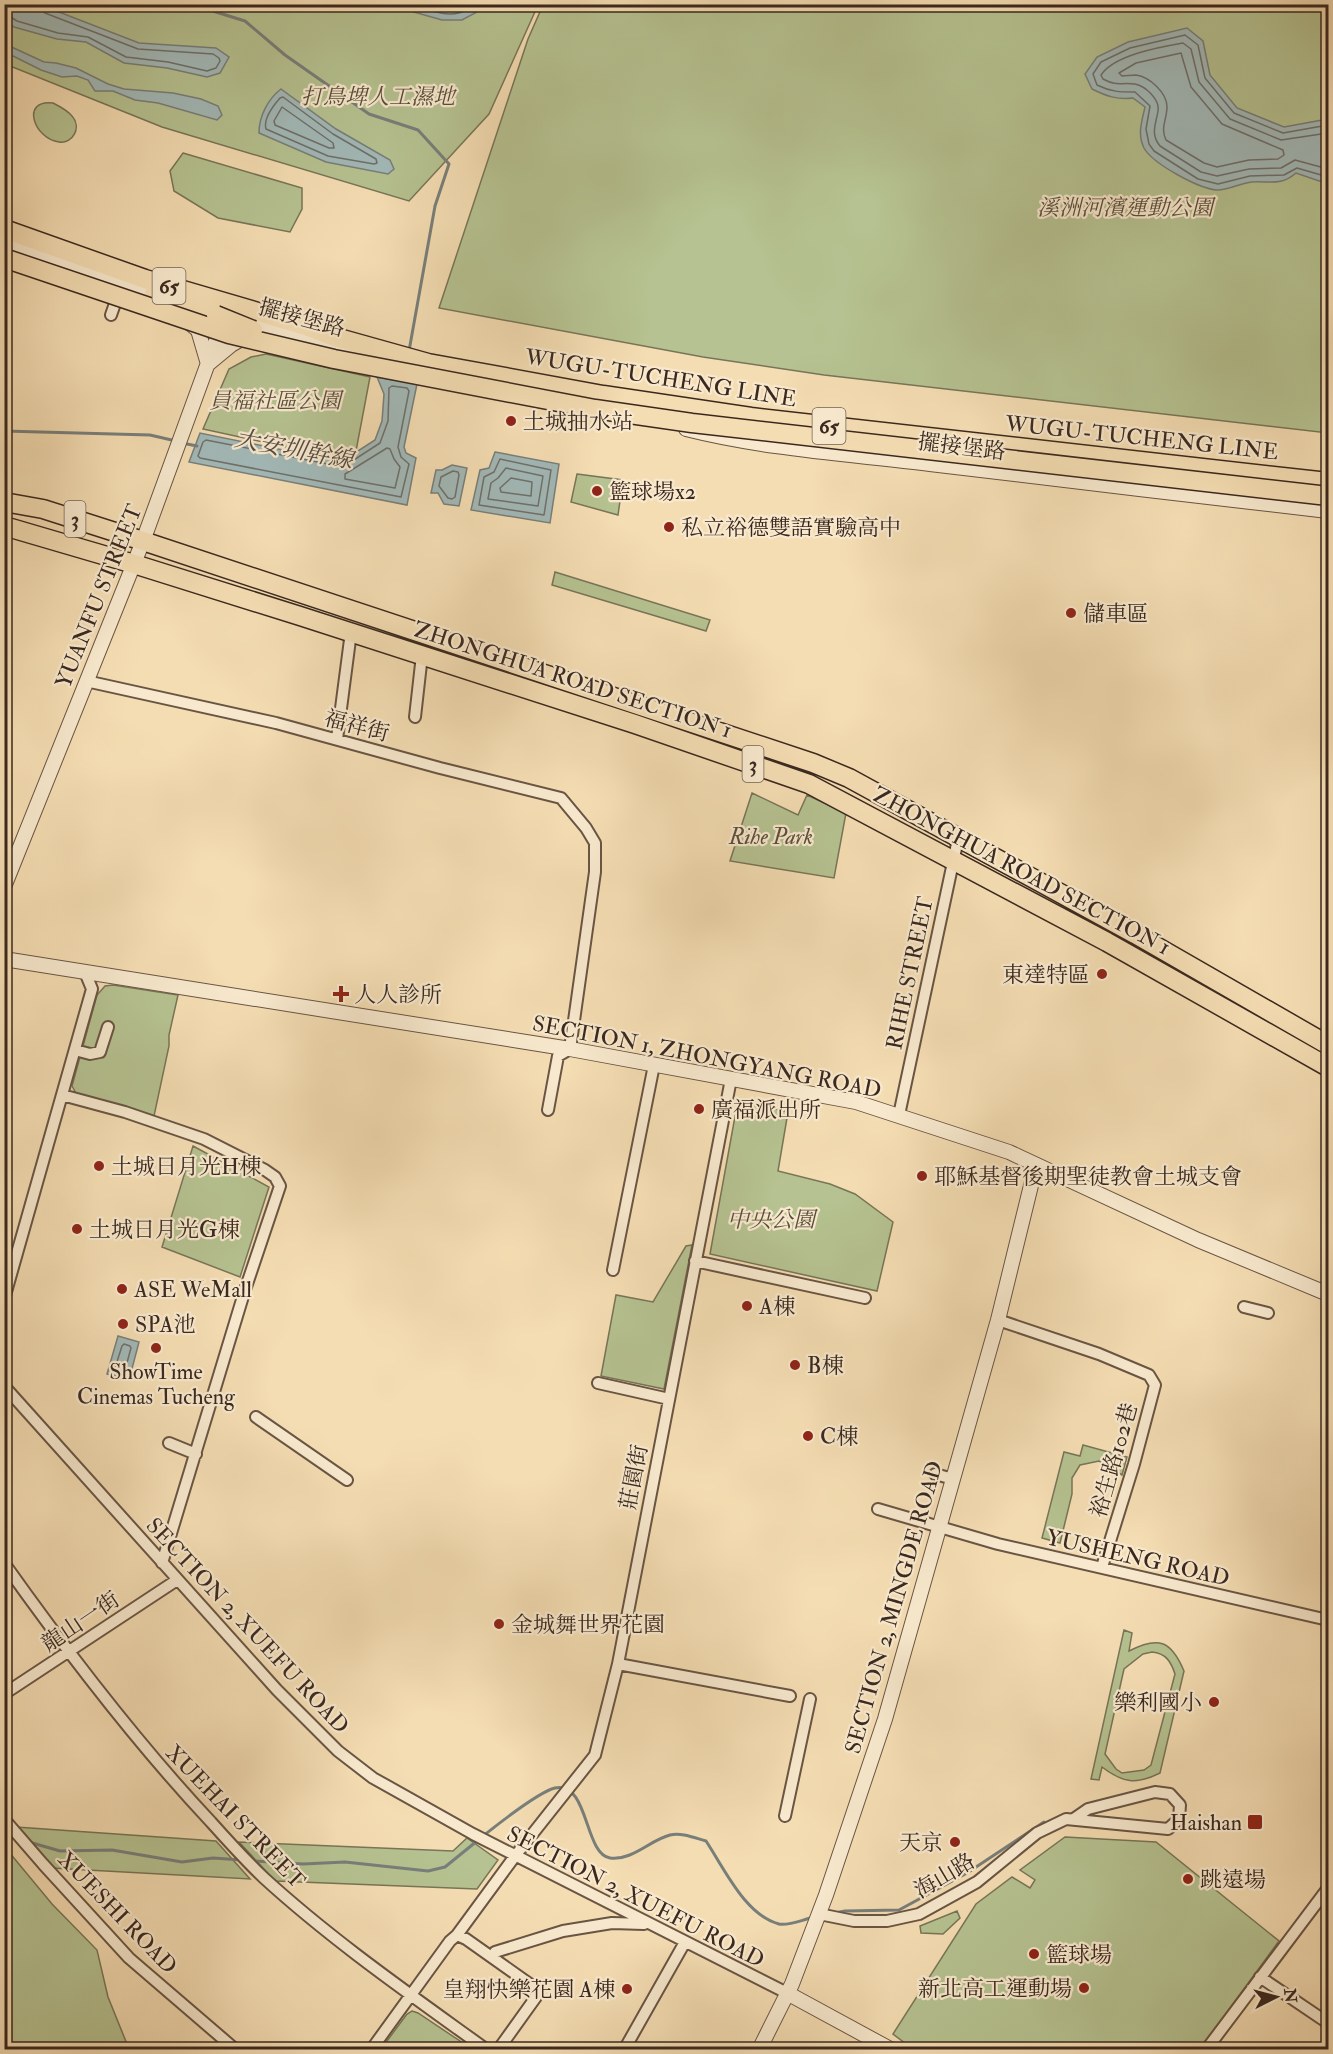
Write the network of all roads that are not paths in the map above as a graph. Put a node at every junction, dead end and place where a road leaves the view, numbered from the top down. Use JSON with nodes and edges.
{"nodes":[{"id":1,"x":4,"y":229,"type":"edge"},
{"id":2,"x":4,"y":244,"type":"edge"},
{"id":3,"x":4,"y":258,"type":"edge"},
{"id":4,"x":121,"y":286,"type":"junction"},
{"id":5,"x":169,"y":303,"type":"junction"},
{"id":6,"x":111,"y":315,"type":"dead end"},
{"id":7,"x":220,"y":316,"type":"junction"},
{"id":8,"x":267,"y":330,"type":"junction"},
{"id":9,"x":335,"y":337,"type":"junction"},
{"id":10,"x":334,"y":360,"type":"junction"},
{"id":11,"x":208,"y":364,"type":"junction"},
{"id":12,"x":595,"y":402,"type":"junction"},
{"id":13,"x":956,"y":448,"type":"junction"},
{"id":14,"x":954,"y":466,"type":"junction"},
{"id":15,"x":1329,"y":482,"type":"edge"},
{"id":16,"x":1329,"y":489,"type":"edge"},
{"id":17,"x":1329,"y":496,"type":"edge"},
{"id":18,"x":4,"y":502,"type":"edge"},
{"id":19,"x":1329,"y":511,"type":"edge"},
{"id":20,"x":4,"y":526,"type":"edge"},
{"id":21,"x":143,"y":541,"type":"junction"},
{"id":22,"x":134,"y":564,"type":"junction"},
{"id":23,"x":351,"y":632,"type":"junction"},
{"id":24,"x":422,"y":655,"type":"junction"},
{"id":25,"x":87,"y":681,"type":"junction"},
{"id":26,"x":415,"y":717,"type":"dead end"},
{"id":27,"x":337,"y":739,"type":"junction"},
{"id":28,"x":958,"y":839,"type":"junction"},
{"id":29,"x":953,"y":859,"type":"junction"},
{"id":30,"x":4,"y":887,"type":"edge"},
{"id":31,"x":4,"y":959,"type":"edge"},
{"id":32,"x":85,"y":972,"type":"junction"},
{"id":33,"x":108,"y":1027,"type":"dead end"},
{"id":34,"x":1329,"y":1045,"type":"edge"},
{"id":35,"x":570,"y":1049,"type":"junction"},
{"id":36,"x":75,"y":1050,"type":"junction"},
{"id":37,"x":654,"y":1065,"type":"junction"},
{"id":38,"x":1329,"y":1067,"type":"edge"},
{"id":39,"x":731,"y":1079,"type":"junction"},
{"id":40,"x":62,"y":1095,"type":"junction"},
{"id":41,"x":548,"y":1110,"type":"dead end"},
{"id":42,"x":899,"y":1115,"type":"junction"},
{"id":43,"x":1036,"y":1166,"type":"junction"},
{"id":44,"x":695,"y":1261,"type":"junction"},
{"id":45,"x":613,"y":1270,"type":"dead end"},
{"id":46,"x":1329,"y":1294,"type":"edge"},
{"id":47,"x":865,"y":1298,"type":"dead end"},
{"id":48,"x":4,"y":1299,"type":"edge"},
{"id":49,"x":1244,"y":1307,"type":"dead end"},
{"id":50,"x":1268,"y":1313,"type":"dead end"},
{"id":51,"x":998,"y":1320,"type":"junction"},
{"id":52,"x":598,"y":1383,"type":"dead end"},
{"id":53,"x":4,"y":1386,"type":"edge"},
{"id":54,"x":669,"y":1399,"type":"junction"},
{"id":55,"x":256,"y":1417,"type":"dead end"},
{"id":56,"x":169,"y":1443,"type":"dead end"},
{"id":57,"x":196,"y":1454,"type":"junction"},
{"id":58,"x":935,"y":1474,"type":"dead end"},
{"id":59,"x":953,"y":1479,"type":"junction"},
{"id":60,"x":347,"y":1480,"type":"dead end"},
{"id":61,"x":878,"y":1509,"type":"dead end"},
{"id":62,"x":940,"y":1527,"type":"junction"},
{"id":63,"x":4,"y":1563,"type":"edge"},
{"id":64,"x":162,"y":1563,"type":"junction"},
{"id":65,"x":1102,"y":1567,"type":"junction"},
{"id":66,"x":177,"y":1580,"type":"junction"},
{"id":67,"x":1329,"y":1620,"type":"edge"},
{"id":68,"x":68,"y":1653,"type":"junction"},
{"id":69,"x":618,"y":1664,"type":"junction"},
{"id":70,"x":4,"y":1694,"type":"edge"},
{"id":71,"x":789,"y":1696,"type":"dead end"},
{"id":72,"x":810,"y":1699,"type":"dead end"},
{"id":73,"x":785,"y":1816,"type":"dead end"},
{"id":74,"x":1074,"y":1818,"type":"junction"},
{"id":75,"x":4,"y":1819,"type":"edge"},
{"id":76,"x":515,"y":1856,"type":"junction"},
{"id":77,"x":1329,"y":1888,"type":"edge"},
{"id":78,"x":819,"y":1914,"type":"junction"},
{"id":79,"x":649,"y":1924,"type":"junction"},
{"id":80,"x":457,"y":1935,"type":"junction"},
{"id":81,"x":686,"y":1942,"type":"junction"},
{"id":82,"x":495,"y":1952,"type":"dead end"},
{"id":83,"x":1260,"y":1977,"type":"junction"},
{"id":84,"x":787,"y":1994,"type":"junction"},
{"id":85,"x":410,"y":1996,"type":"junction"},
{"id":86,"x":1329,"y":2023,"type":"edge"},
{"id":87,"x":626,"y":2047,"type":"edge"},
{"id":88,"x":236,"y":2049,"type":"edge"},
{"id":89,"x":370,"y":2049,"type":"edge"},
{"id":90,"x":487,"y":2049,"type":"edge"},
{"id":91,"x":498,"y":2049,"type":"edge"},
{"id":92,"x":759,"y":2049,"type":"edge"},
{"id":93,"x":892,"y":2049,"type":"edge"},
{"id":94,"x":1206,"y":2049,"type":"edge"}],
"edges":[{"from":1,"to":9,"type":"main road","name":"WUGU-TUCHENG LINE","number":"65"},
{"from":2,"to":4,"type":"street","name":"擺接堡路"},
{"from":2,"to":7,"type":"main road"},
{"from":3,"to":10,"type":"main road","name":"WUGU-TUCHENG LINE","number":"65","bridge":true},
{"from":4,"to":5,"type":"street","name":"擺接堡路"},
{"from":4,"to":6,"type":"street"},
{"from":5,"to":7,"type":"street","name":"擺接堡路"},
{"from":5,"to":11,"type":"street"},
{"from":7,"to":8,"type":"street","name":"擺接堡路"},
{"from":7,"to":9,"type":"main road","bridge":true},
{"from":7,"to":10,"type":"main road","bridge":true},
{"from":7,"to":11,"type":"street","name":"YUANFU STREET"},
{"from":8,"to":11,"type":"street"},
{"from":8,"to":12,"type":"street","name":"擺接堡路"},
{"from":9,"to":15,"type":"main road","name":"WUGU-TUCHENG LINE","number":"65"},
{"from":10,"to":17,"type":"main road","name":"WUGU-TUCHENG LINE","number":"65","bridge":true},
{"from":11,"to":21,"type":"street","name":"YUANFU STREET"},
{"from":12,"to":13,"type":"street","name":"擺接堡路"},
{"from":12,"to":14,"type":"street","name":"擺接堡路"},
{"from":13,"to":14,"type":"street"},
{"from":13,"to":16,"type":"street","name":"擺接堡路"},
{"from":14,"to":19,"type":"street","name":"擺接堡路"},
{"from":18,"to":21,"type":"main road","number":"3"},
{"from":20,"to":22,"type":"main road","number":"3"},
{"from":21,"to":22,"type":"street","name":"YUANFU STREET"},
{"from":21,"to":28,"type":"main road","name":"ZHONGHUA ROAD SECTION 1","number":"3"},
{"from":22,"to":23,"type":"main road","name":"ZHONGHUA ROAD SECTION 1","number":"3"},
{"from":22,"to":25,"type":"street","name":"YUANFU STREET"},
{"from":23,"to":24,"type":"main road","name":"ZHONGHUA ROAD SECTION 1","number":"3"},
{"from":23,"to":27,"type":"street"},
{"from":24,"to":26,"type":"street"},
{"from":24,"to":29,"type":"main road","name":"ZHONGHUA ROAD SECTION 1","number":"3"},
{"from":25,"to":27,"type":"street","name":"福祥街"},
{"from":25,"to":30,"type":"street","name":"YUANFU STREET"},
{"from":27,"to":35,"type":"street","name":"福祥街"},
{"from":28,"to":29,"type":"street","name":"RIHE STREET"},
{"from":28,"to":34,"type":"main road","name":"ZHONGHUA ROAD SECTION 1","number":"3"},
{"from":29,"to":38,"type":"main road","name":"ZHONGHUA ROAD SECTION 1","number":"3"},
{"from":29,"to":42,"type":"street","name":"RIHE STREET"},
{"from":31,"to":32,"type":"street","name":"SECTION 1, ZHONGYANG ROAD"},
{"from":32,"to":35,"type":"street","name":"SECTION 1, ZHONGYANG ROAD"},
{"from":32,"to":36,"type":"street"},
{"from":33,"to":36,"type":"street"},
{"from":35,"to":37,"type":"street","name":"SECTION 1, ZHONGYANG ROAD"},
{"from":35,"to":41,"type":"street"},
{"from":36,"to":40,"type":"street"},
{"from":37,"to":39,"type":"street","name":"SECTION 1, ZHONGYANG ROAD"},
{"from":37,"to":45,"type":"street"},
{"from":39,"to":42,"type":"street","name":"SECTION 1, ZHONGYANG ROAD"},
{"from":39,"to":44,"type":"street","name":"莊園街"},
{"from":40,"to":48,"type":"street"},
{"from":40,"to":57,"type":"street"},
{"from":42,"to":43,"type":"street","name":"SECTION 1, ZHONGYANG ROAD"},
{"from":43,"to":46,"type":"street","name":"SECTION 1, ZHONGYANG ROAD"},
{"from":43,"to":51,"type":"street","name":"SECTION 2, MINGDE ROAD"},
{"from":44,"to":47,"type":"street"},
{"from":44,"to":54,"type":"street","name":"莊園街"},
{"from":49,"to":50,"type":"street"},
{"from":51,"to":59,"type":"street","name":"SECTION 2, MINGDE ROAD"},
{"from":51,"to":65,"type":"street","name":"裕生路102巷"},
{"from":52,"to":54,"type":"street"},
{"from":53,"to":64,"type":"street","name":"SECTION 2, XUEFU ROAD"},
{"from":54,"to":69,"type":"street","name":"莊園街"},
{"from":55,"to":60,"type":"street"},
{"from":56,"to":57,"type":"street"},
{"from":57,"to":64,"type":"street"},
{"from":58,"to":59,"type":"street"},
{"from":59,"to":62,"type":"street","name":"SECTION 2, MINGDE ROAD"},
{"from":61,"to":62,"type":"street","name":"YUSHENG ROAD"},
{"from":62,"to":65,"type":"street","name":"YUSHENG ROAD"},
{"from":62,"to":78,"type":"street","name":"SECTION 2, MINGDE ROAD"},
{"from":63,"to":68,"type":"street","name":"XUEHAI STREET"},
{"from":64,"to":66,"type":"street","name":"SECTION 2, XUEFU ROAD"},
{"from":65,"to":67,"type":"street","name":"YUSHENG ROAD"},
{"from":66,"to":68,"type":"street","name":"龍山一街"},
{"from":66,"to":76,"type":"street","name":"SECTION 2, XUEFU ROAD"},
{"from":68,"to":70,"type":"street","name":"龍山一街"},
{"from":68,"to":85,"type":"street","name":"XUEHAI STREET"},
{"from":69,"to":71,"type":"street"},
{"from":69,"to":76,"type":"street","name":"莊園街"},
{"from":72,"to":73,"type":"street"},
{"from":74,"to":74,"type":"street","name":"海山路"},
{"from":74,"to":78,"type":"street","name":"海山路"},
{"from":75,"to":88,"type":"street","name":"XUESHI ROAD"},
{"from":76,"to":79,"type":"street","name":"SECTION 2, XUEFU ROAD"},
{"from":76,"to":80,"type":"street","name":"莊園街"},
{"from":77,"to":83,"type":"street"},
{"from":78,"to":84,"type":"street","name":"SECTION 2, MINGDE ROAD"},
{"from":79,"to":81,"type":"street","name":"SECTION 2, XUEFU ROAD"},
{"from":79,"to":82,"type":"street"},
{"from":80,"to":85,"type":"street","name":"莊園街"},
{"from":80,"to":91,"type":"street"},
{"from":81,"to":84,"type":"street","name":"SECTION 2, XUEFU ROAD"},
{"from":81,"to":87,"type":"street"},
{"from":83,"to":86,"type":"street"},
{"from":83,"to":94,"type":"street"},
{"from":84,"to":92,"type":"street","name":"SECTION 2, MINGDE ROAD"},
{"from":84,"to":93,"type":"street"},
{"from":85,"to":89,"type":"street","name":"莊園街"},
{"from":85,"to":90,"type":"street","name":"XUEHAI STREET"}]}
